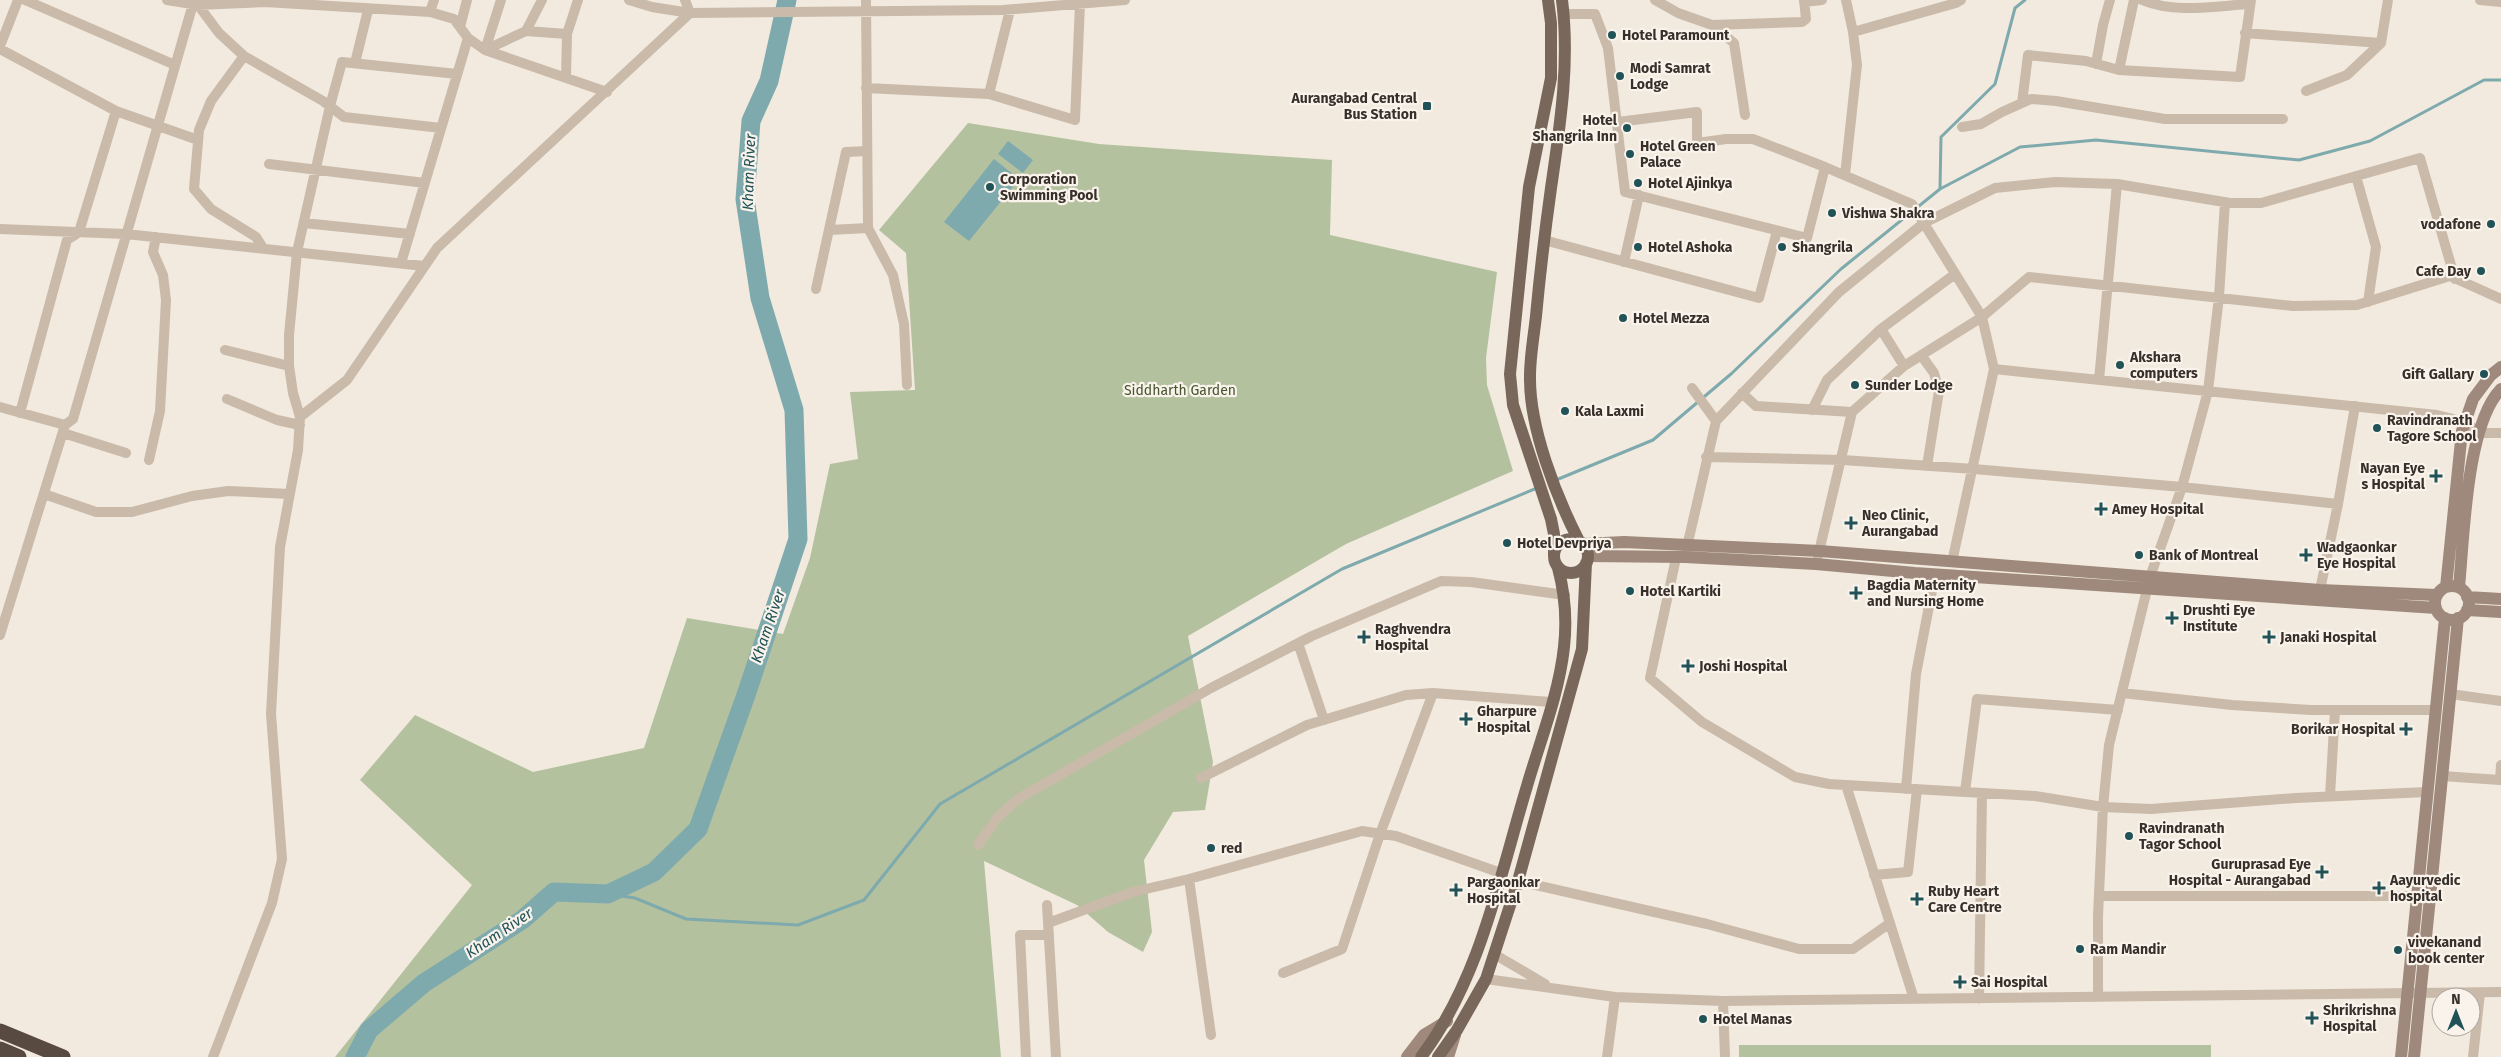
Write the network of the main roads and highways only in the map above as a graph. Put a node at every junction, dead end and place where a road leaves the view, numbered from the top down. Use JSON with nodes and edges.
{"nodes":[{"id":1,"x":1548,"y":0,"type":"edge"},
{"id":2,"x":1562,"y":0,"type":"edge"},
{"id":3,"x":1581,"y":543,"type":"junction"},
{"id":4,"x":1554,"y":555,"type":"junction"},
{"id":5,"x":1587,"y":559,"type":"junction"},
{"id":6,"x":1558,"y":568,"type":"junction"},
{"id":7,"x":0,"y":1031,"type":"edge"},
{"id":8,"x":0,"y":1049,"type":"edge"},
{"id":9,"x":1422,"y":1056,"type":"edge"},
{"id":10,"x":19,"y":1057,"type":"edge"},
{"id":11,"x":64,"y":1057,"type":"edge"},
{"id":12,"x":1438,"y":1057,"type":"edge"}],
"edges":[{"from":1,"to":4,"type":"main road"},
{"from":2,"to":3,"type":"main road"},
{"from":3,"to":4,"type":"main road"},
{"from":3,"to":5,"type":"main road"},
{"from":4,"to":6,"type":"main road"},
{"from":5,"to":6,"type":"main road"},
{"from":5,"to":12,"type":"main road"},
{"from":6,"to":9,"type":"main road"},
{"from":7,"to":11,"type":"highway"},
{"from":8,"to":10,"type":"highway"}]}
